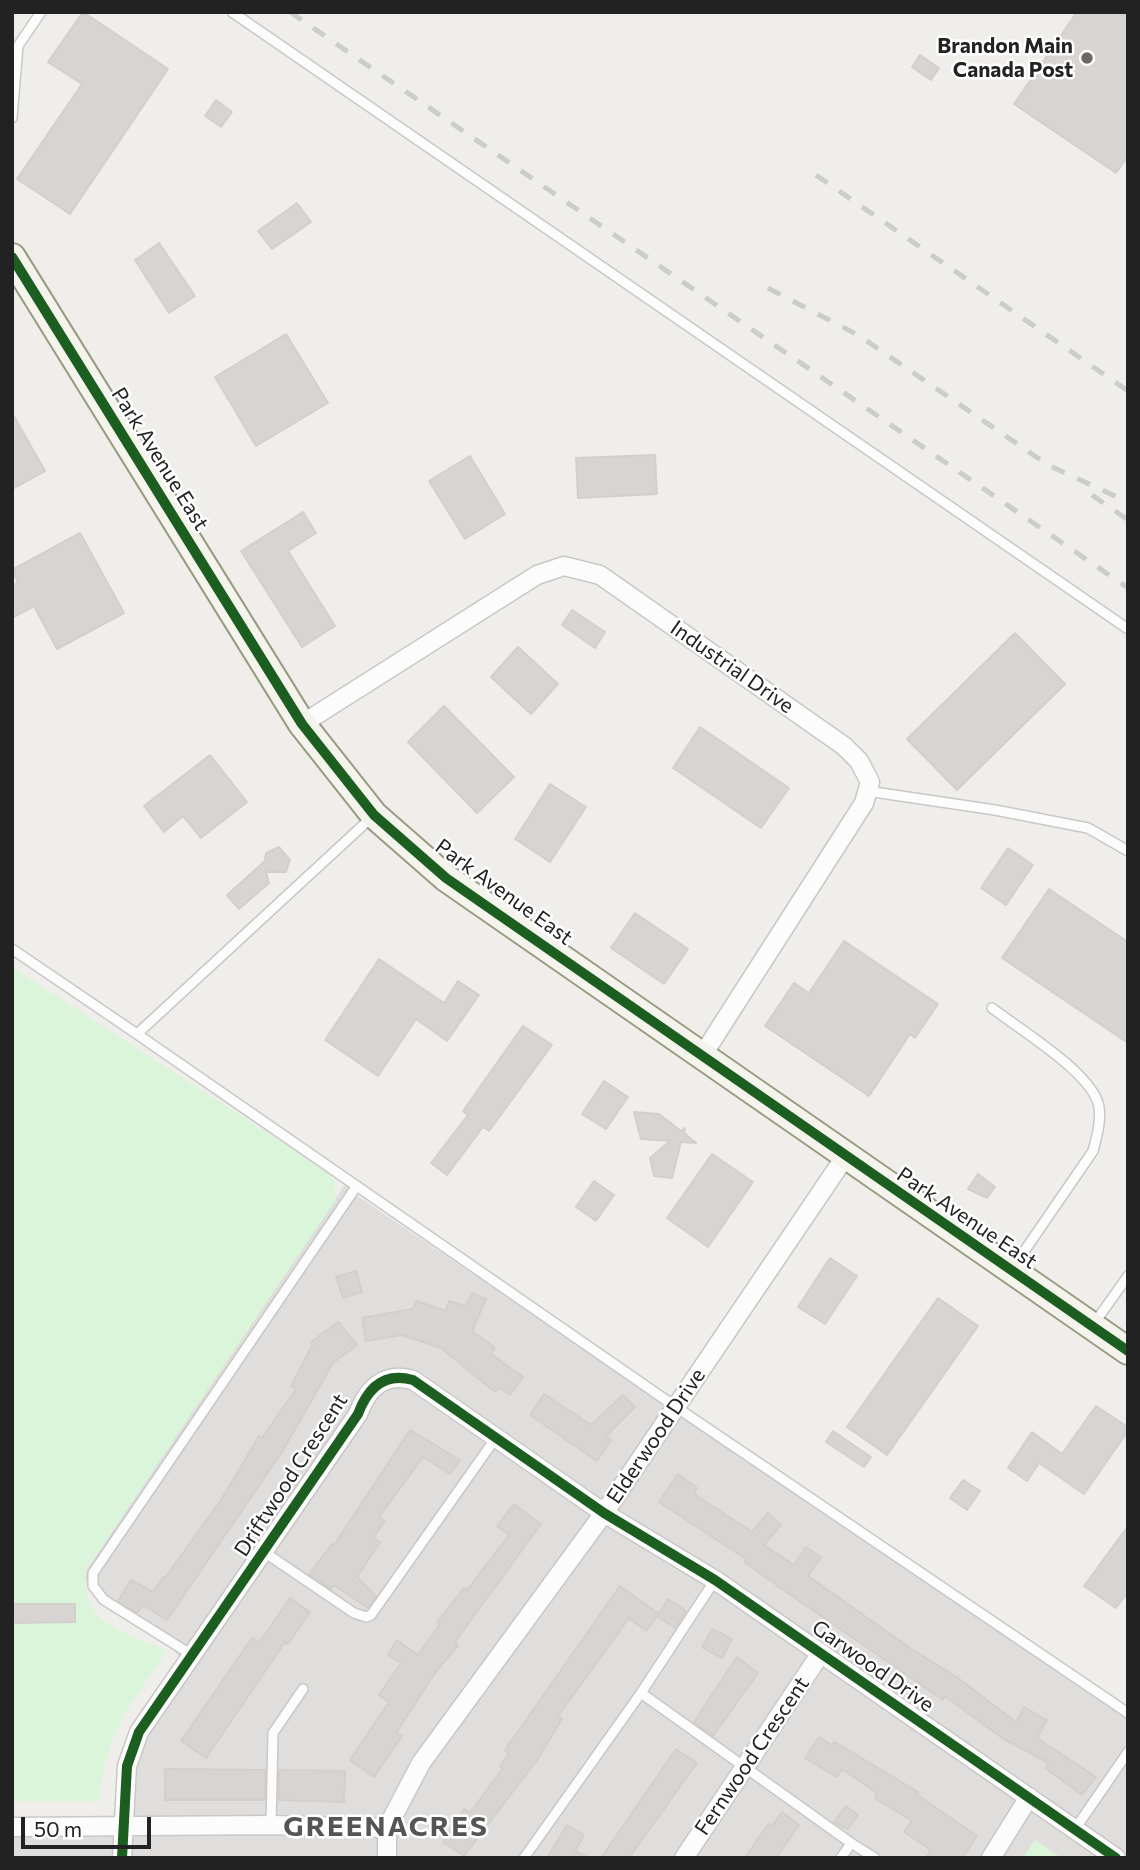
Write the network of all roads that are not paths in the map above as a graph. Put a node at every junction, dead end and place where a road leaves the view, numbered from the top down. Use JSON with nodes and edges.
{"nodes":[{"id":1,"x":41,"y":12,"type":"edge"},
{"id":2,"x":232,"y":12,"type":"edge"},
{"id":3,"x":12,"y":118,"type":"edge"},
{"id":4,"x":12,"y":257,"type":"edge"},
{"id":5,"x":1128,"y":629,"type":"edge"},
{"id":6,"x":302,"y":724,"type":"junction"},
{"id":7,"x":867,"y":791,"type":"junction"},
{"id":8,"x":374,"y":815,"type":"junction"},
{"id":9,"x":1128,"y":851,"type":"edge"},
{"id":10,"x":12,"y":949,"type":"edge"},
{"id":11,"x":992,"y":1008,"type":"dead end"},
{"id":12,"x":137,"y":1034,"type":"junction"},
{"id":13,"x":702,"y":1056,"type":"junction"},
{"id":14,"x":845,"y":1157,"type":"junction"},
{"id":15,"x":356,"y":1187,"type":"junction"},
{"id":16,"x":1011,"y":1271,"type":"junction"},
{"id":17,"x":1128,"y":1276,"type":"edge"},
{"id":18,"x":1091,"y":1326,"type":"junction"},
{"id":19,"x":1128,"y":1351,"type":"edge"},
{"id":20,"x":676,"y":1407,"type":"junction"},
{"id":21,"x":495,"y":1439,"type":"junction"},
{"id":22,"x":604,"y":1513,"type":"junction"},
{"id":23,"x":264,"y":1552,"type":"junction"},
{"id":24,"x":715,"y":1580,"type":"junction"},
{"id":25,"x":821,"y":1653,"type":"junction"},
{"id":26,"x":192,"y":1655,"type":"junction"},
{"id":27,"x":303,"y":1689,"type":"dead end"},
{"id":28,"x":641,"y":1693,"type":"junction"},
{"id":29,"x":1128,"y":1713,"type":"edge"},
{"id":30,"x":1128,"y":1752,"type":"edge"},
{"id":31,"x":745,"y":1767,"type":"junction"},
{"id":32,"x":1029,"y":1797,"type":"junction"},
{"id":33,"x":271,"y":1825,"type":"junction"},
{"id":34,"x":12,"y":1827,"type":"edge"},
{"id":35,"x":122,"y":1827,"type":"junction"},
{"id":36,"x":387,"y":1828,"type":"junction"},
{"id":37,"x":1075,"y":1829,"type":"junction"},
{"id":38,"x":851,"y":1843,"type":"junction"},
{"id":39,"x":122,"y":1858,"type":"edge"},
{"id":40,"x":387,"y":1858,"type":"edge"},
{"id":41,"x":524,"y":1858,"type":"edge"},
{"id":42,"x":684,"y":1858,"type":"edge"},
{"id":43,"x":841,"y":1858,"type":"edge"},
{"id":44,"x":875,"y":1858,"type":"edge"},
{"id":45,"x":991,"y":1858,"type":"edge"},
{"id":46,"x":1116,"y":1858,"type":"edge"}],
"edges":[{"from":1,"to":3,"type":"lane"},
{"from":2,"to":5,"type":"lane"},
{"from":4,"to":6,"type":"street","name":"Park Avenue East"},
{"from":6,"to":7,"type":"street","name":"Industrial Drive"},
{"from":6,"to":8,"type":"street","name":"Park Avenue East"},
{"from":7,"to":9,"type":"lane"},
{"from":7,"to":13,"type":"street"},
{"from":8,"to":12,"type":"lane"},
{"from":8,"to":13,"type":"street","name":"Park Avenue East"},
{"from":10,"to":12,"type":"lane"},
{"from":11,"to":16,"type":"lane"},
{"from":12,"to":15,"type":"lane"},
{"from":13,"to":14,"type":"street","name":"Park Avenue East"},
{"from":14,"to":16,"type":"street","name":"Park Avenue East"},
{"from":14,"to":20,"type":"street","name":"Elderwood Drive"},
{"from":15,"to":20,"type":"lane"},
{"from":15,"to":26,"type":"lane"},
{"from":16,"to":18,"type":"street","name":"Park Avenue East"},
{"from":17,"to":18,"type":"lane"},
{"from":18,"to":19,"type":"street","name":"Park Avenue East"},
{"from":20,"to":22,"type":"street","name":"Elderwood Drive"},
{"from":20,"to":29,"type":"lane"},
{"from":21,"to":22,"type":"street","name":"Driftwood Crescent"},
{"from":21,"to":23,"type":"lane"},
{"from":21,"to":23,"type":"street","name":"Driftwood Crescent"},
{"from":22,"to":24,"type":"street","name":"Garwood Drive"},
{"from":22,"to":36,"type":"street","name":"Elderwood Drive"},
{"from":23,"to":26,"type":"street","name":"Driftwood Crescent"},
{"from":24,"to":25,"type":"street","name":"Garwood Drive"},
{"from":24,"to":28,"type":"lane"},
{"from":25,"to":31,"type":"street","name":"Fernwood Crescent"},
{"from":25,"to":32,"type":"street","name":"Garwood Drive"},
{"from":26,"to":35,"type":"street","name":"Driftwood Crescent"},
{"from":27,"to":33,"type":"lane"},
{"from":28,"to":31,"type":"lane"},
{"from":28,"to":41,"type":"lane"},
{"from":30,"to":37,"type":"lane"},
{"from":31,"to":38,"type":"lane"},
{"from":31,"to":42,"type":"street","name":"Fernwood Crescent"},
{"from":32,"to":37,"type":"street","name":"Garwood Drive"},
{"from":32,"to":45,"type":"street"},
{"from":33,"to":35,"type":"street"},
{"from":33,"to":36,"type":"street"},
{"from":34,"to":35,"type":"street"},
{"from":35,"to":39,"type":"street","name":"Driftwood Crescent"},
{"from":36,"to":40,"type":"street","name":"Elderwood Drive"},
{"from":37,"to":46,"type":"street","name":"Garwood Drive"},
{"from":38,"to":43,"type":"lane"},
{"from":38,"to":44,"type":"lane"}]}
